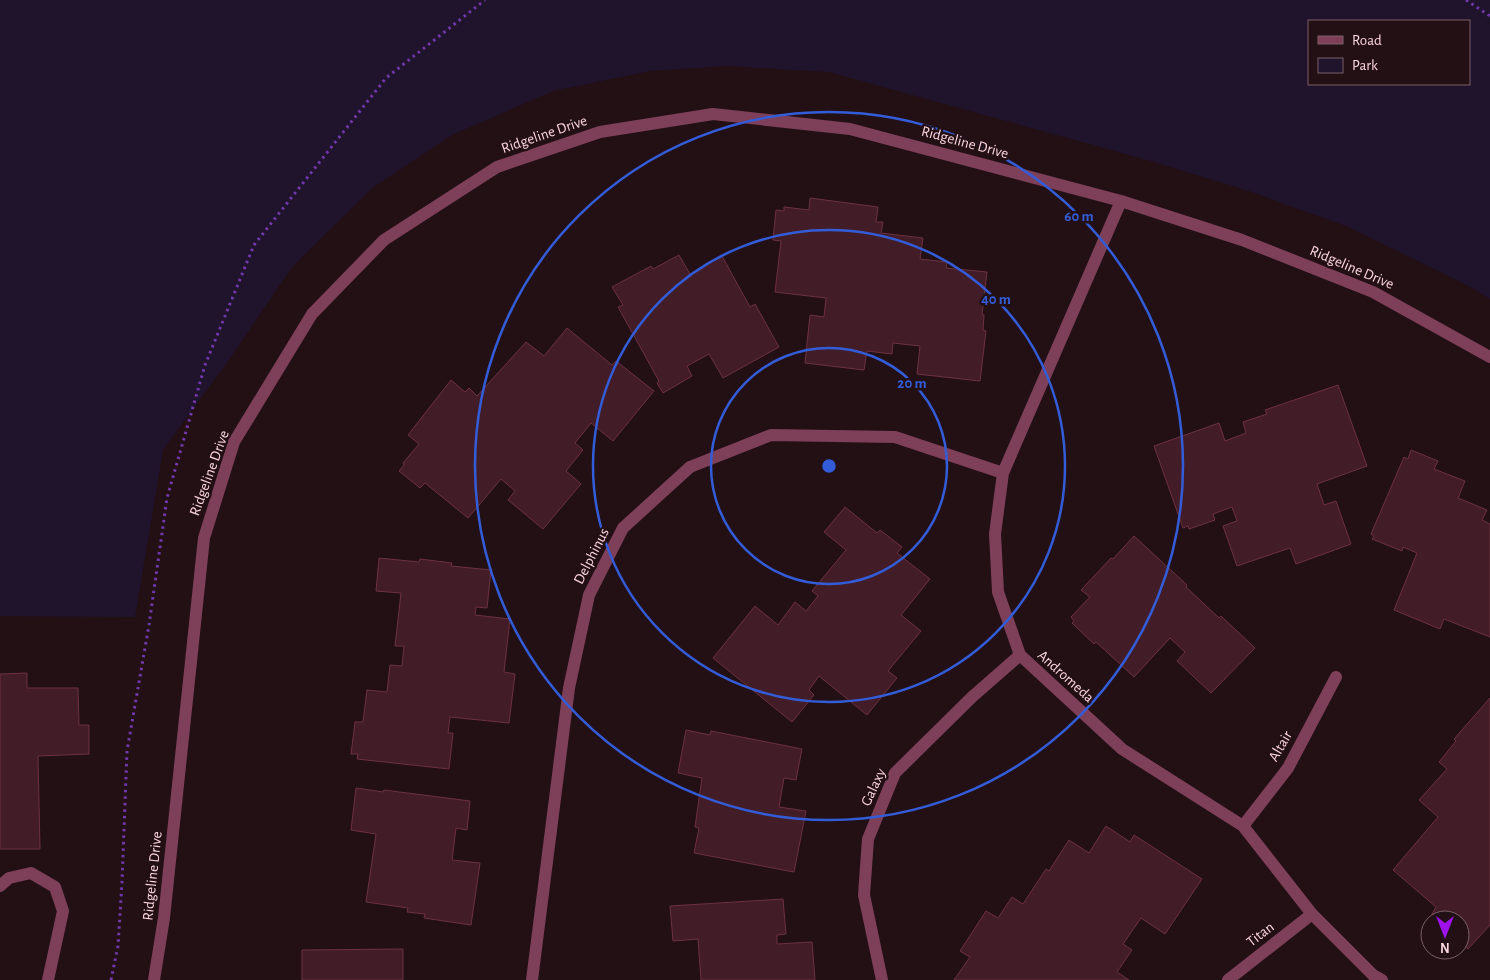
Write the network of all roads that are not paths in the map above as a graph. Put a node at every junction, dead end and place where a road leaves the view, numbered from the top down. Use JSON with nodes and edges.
{"nodes":[{"id":1,"x":1121,"y":201,"type":"junction"},
{"id":2,"x":1490,"y":357,"type":"edge"},
{"id":3,"x":1003,"y":473,"type":"junction"},
{"id":4,"x":1020,"y":656,"type":"junction"},
{"id":5,"x":1336,"y":677,"type":"dead end"},
{"id":6,"x":1243,"y":826,"type":"junction"},
{"id":7,"x":0,"y":886,"type":"edge"},
{"id":8,"x":1312,"y":914,"type":"junction"},
{"id":9,"x":48,"y":980,"type":"edge"},
{"id":10,"x":154,"y":980,"type":"edge"},
{"id":11,"x":532,"y":980,"type":"edge"},
{"id":12,"x":882,"y":980,"type":"edge"},
{"id":13,"x":1228,"y":980,"type":"edge"},
{"id":14,"x":1382,"y":980,"type":"edge"}],
"edges":[{"from":1,"to":2,"type":"street","name":"Ridgeline Drive"},
{"from":1,"to":3,"type":"street","name":"Andromeda"},
{"from":1,"to":10,"type":"street","name":"Ridgeline Drive"},
{"from":3,"to":4,"type":"street","name":"Andromeda"},
{"from":3,"to":11,"type":"street","name":"Delphinus"},
{"from":4,"to":6,"type":"street","name":"Andromeda"},
{"from":4,"to":12,"type":"street","name":"Galaxy"},
{"from":5,"to":6,"type":"street","name":"Altair"},
{"from":6,"to":8,"type":"street","name":"Andromeda"},
{"from":7,"to":9,"type":"street"},
{"from":8,"to":13,"type":"street","name":"Titan"},
{"from":8,"to":14,"type":"street","name":"Andromeda"}]}
